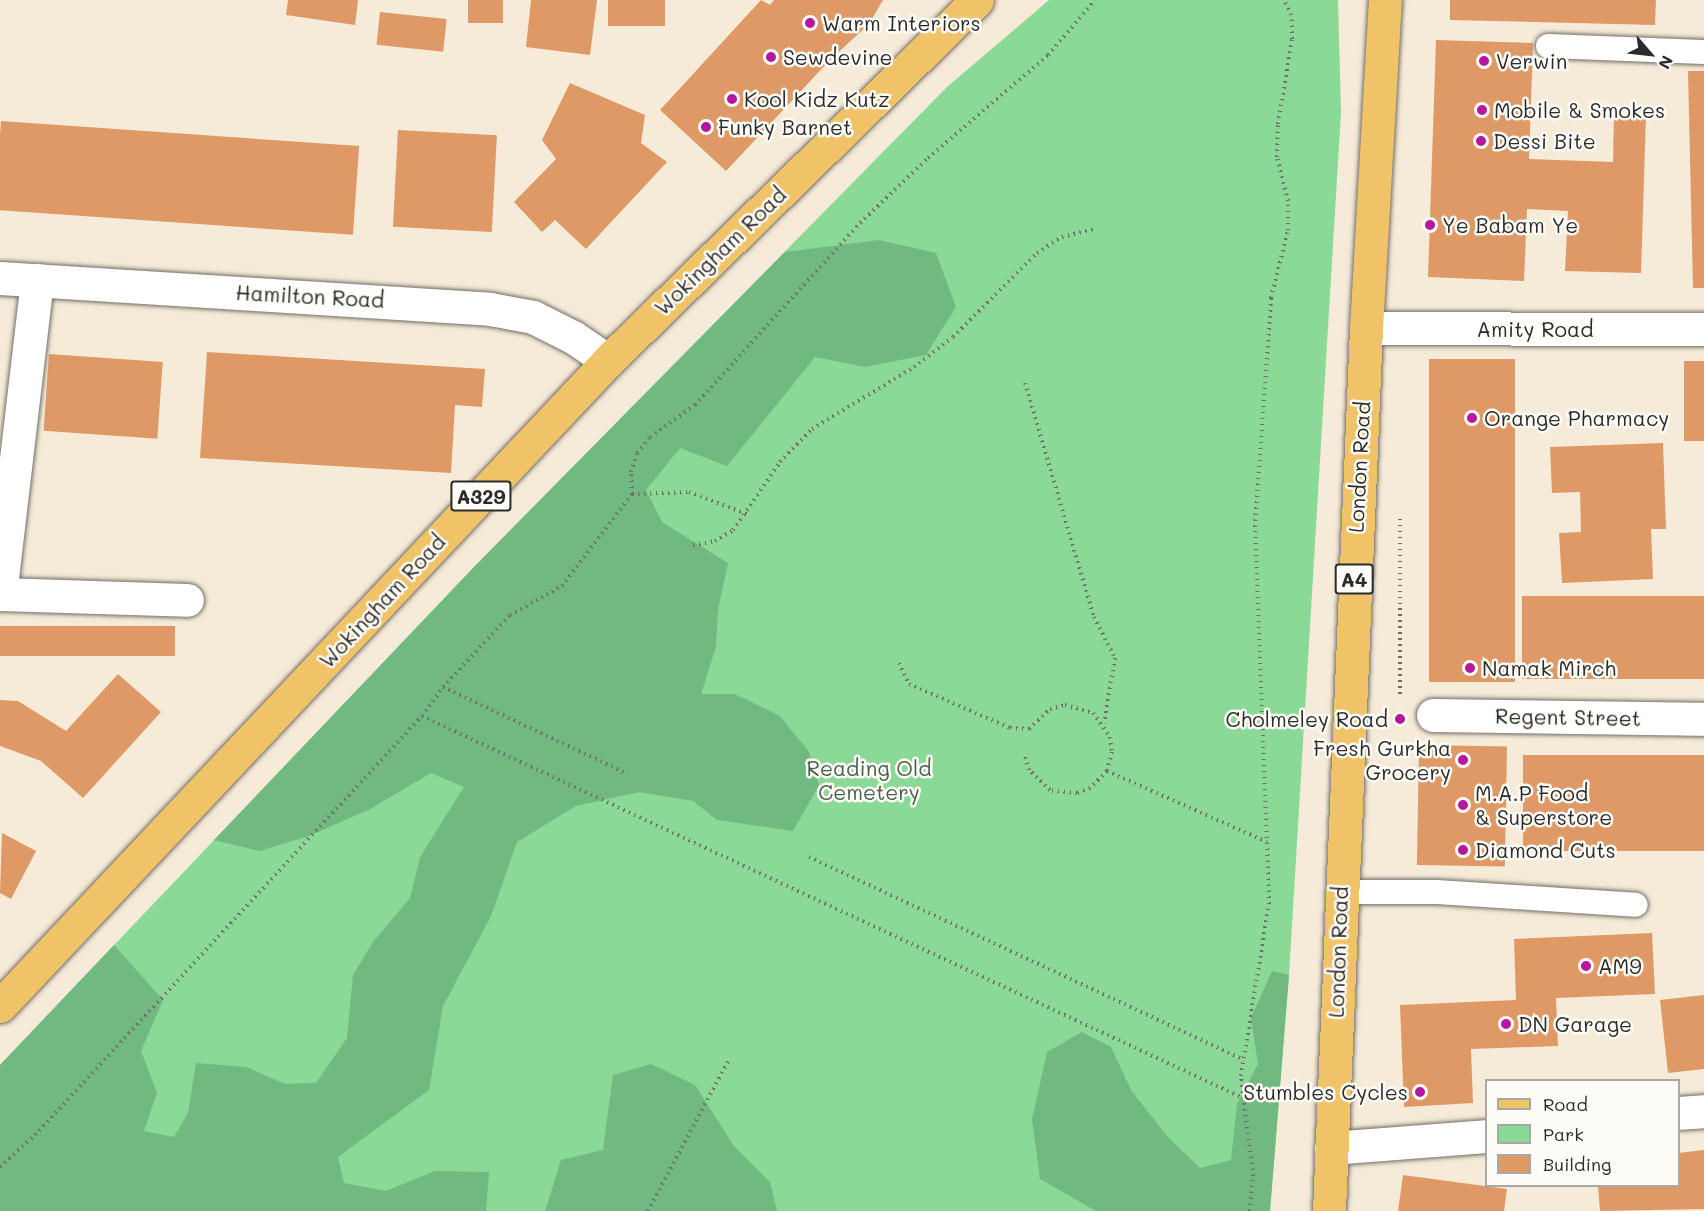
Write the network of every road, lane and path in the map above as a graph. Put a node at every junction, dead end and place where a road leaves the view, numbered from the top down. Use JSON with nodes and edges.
{"nodes":[{"id":1,"x":976,"y":0,"type":"edge"},
{"id":2,"x":1095,"y":0,"type":"edge"},
{"id":3,"x":1284,"y":0,"type":"edge"},
{"id":4,"x":1388,"y":3,"type":"edge"},
{"id":5,"x":1548,"y":46,"type":"dead end"},
{"id":6,"x":1704,"y":52,"type":"edge"},
{"id":7,"x":1094,"y":229,"type":"dead end"},
{"id":8,"x":0,"y":278,"type":"edge"},
{"id":9,"x":37,"y":280,"type":"junction"},
{"id":10,"x":1366,"y":328,"type":"junction"},
{"id":11,"x":1704,"y":329,"type":"edge"},
{"id":12,"x":608,"y":361,"type":"junction"},
{"id":13,"x":1025,"y":383,"type":"dead end"},
{"id":14,"x":632,"y":494,"type":"junction"},
{"id":15,"x":747,"y":514,"type":"junction"},
{"id":16,"x":1400,"y":516,"type":"dead end"},
{"id":17,"x":693,"y":545,"type":"dead end"},
{"id":18,"x":187,"y":600,"type":"dead end"},
{"id":19,"x":899,"y":663,"type":"dead end"},
{"id":20,"x":443,"y":687,"type":"junction"},
{"id":21,"x":1433,"y":715,"type":"joint"},
{"id":22,"x":422,"y":716,"type":"junction"},
{"id":23,"x":1704,"y":719,"type":"edge"},
{"id":24,"x":1104,"y":723,"type":"junction"},
{"id":25,"x":1025,"y":757,"type":"dead end"},
{"id":26,"x":1107,"y":771,"type":"junction"},
{"id":27,"x":628,"y":774,"type":"dead end"},
{"id":28,"x":1267,"y":842,"type":"junction"},
{"id":29,"x":809,"y":857,"type":"dead end"},
{"id":30,"x":1340,"y":892,"type":"junction"},
{"id":31,"x":1636,"y":905,"type":"dead end"},
{"id":32,"x":2,"y":999,"type":"edge"},
{"id":33,"x":1244,"y":1060,"type":"junction"},
{"id":34,"x":728,"y":1061,"type":"dead end"},
{"id":35,"x":1240,"y":1097,"type":"junction"},
{"id":36,"x":1704,"y":1110,"type":"edge"},
{"id":37,"x":1680,"y":1113,"type":"edge"},
{"id":38,"x":1485,"y":1136,"type":"edge"},
{"id":39,"x":1331,"y":1148,"type":"junction"},
{"id":40,"x":0,"y":1167,"type":"edge"},
{"id":41,"x":648,"y":1211,"type":"edge"},
{"id":42,"x":1250,"y":1211,"type":"edge"},
{"id":43,"x":1329,"y":1211,"type":"edge"}],
"edges":[{"from":1,"to":12,"type":"main road","name":"Wokingham Road","number":"A329"},
{"from":2,"to":14,"type":"path"},
{"from":3,"to":28,"type":"path"},
{"from":4,"to":10,"type":"main road","name":"London Road","number":"A4"},
{"from":5,"to":6,"type":"lane"},
{"from":7,"to":15,"type":"path"},
{"from":8,"to":9,"type":"street","name":"Hamilton Road"},
{"from":9,"to":12,"type":"street","name":"Hamilton Road"},
{"from":9,"to":18,"type":"street"},
{"from":10,"to":11,"type":"street","name":"Amity Road"},
{"from":10,"to":30,"type":"main road","name":"London Road","number":"A4"},
{"from":12,"to":32,"type":"main road","name":"Wokingham Road","number":"A329"},
{"from":13,"to":24,"type":"path"},
{"from":14,"to":15,"type":"path"},
{"from":14,"to":20,"type":"path"},
{"from":15,"to":17,"type":"path"},
{"from":16,"to":21,"type":"path"},
{"from":19,"to":24,"type":"path"},
{"from":20,"to":22,"type":"path"},
{"from":20,"to":27,"type":"path"},
{"from":21,"to":23,"type":"street","name":"Regent Street"},
{"from":22,"to":35,"type":"path"},
{"from":22,"to":40,"type":"path"},
{"from":24,"to":26,"type":"path"},
{"from":25,"to":26,"type":"path"},
{"from":26,"to":28,"type":"path"},
{"from":28,"to":33,"type":"path"},
{"from":29,"to":33,"type":"path"},
{"from":30,"to":31,"type":"lane"},
{"from":30,"to":39,"type":"main road","name":"London Road","number":"A4"},
{"from":33,"to":35,"type":"path"},
{"from":34,"to":41,"type":"path"},
{"from":35,"to":42,"type":"path"},
{"from":36,"to":37,"type":"street"},
{"from":38,"to":39,"type":"street"},
{"from":39,"to":43,"type":"main road","name":"London Road","number":"A4"}]}
